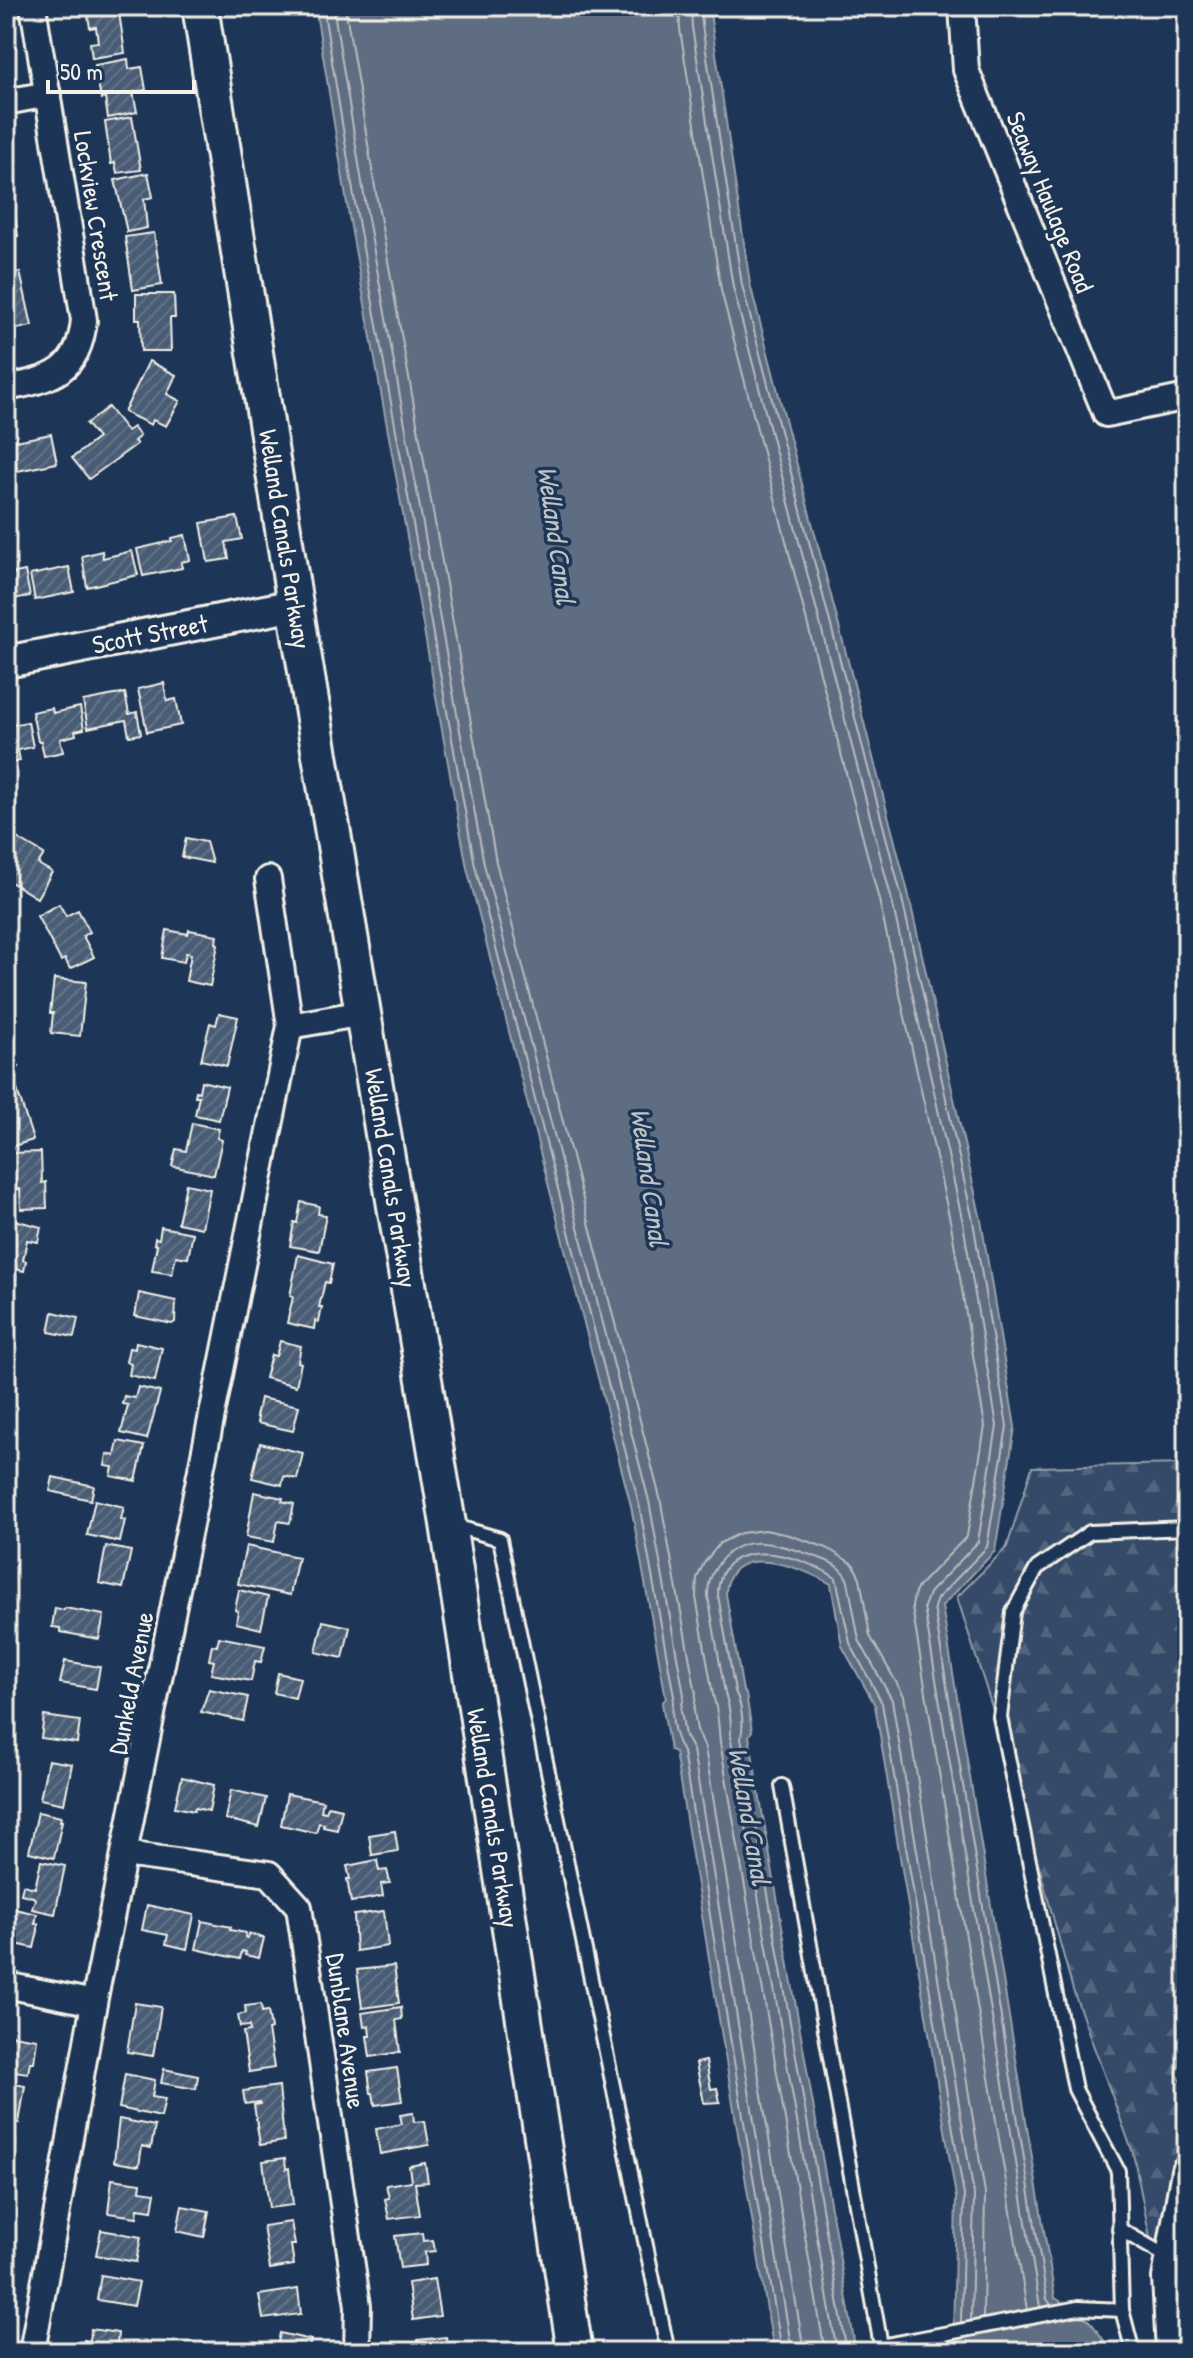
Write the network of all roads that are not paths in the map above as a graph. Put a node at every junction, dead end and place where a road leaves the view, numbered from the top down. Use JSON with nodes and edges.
{"nodes":[{"id":1,"x":33,"y":6,"type":"edge"},
{"id":2,"x":200,"y":6,"type":"edge"},
{"id":3,"x":962,"y":6,"type":"edge"},
{"id":4,"x":48,"y":94,"type":"junction"},
{"id":5,"x":6,"y":102,"type":"edge"},
{"id":6,"x":6,"y":388,"type":"edge"},
{"id":7,"x":1187,"y":397,"type":"edge"},
{"id":8,"x":295,"y":605,"type":"junction"},
{"id":9,"x":6,"y":662,"type":"edge"},
{"id":10,"x":268,"y":879,"type":"dead end"},
{"id":11,"x":363,"y":1013,"type":"junction"},
{"id":12,"x":290,"y":1026,"type":"junction"},
{"id":13,"x":448,"y":1524,"type":"junction"},
{"id":14,"x":1187,"y":1528,"type":"edge"},
{"id":15,"x":782,"y":1786,"type":"dead end"},
{"id":16,"x":125,"y":1854,"type":"junction"},
{"id":17,"x":6,"y":1985,"type":"edge"},
{"id":18,"x":94,"y":2003,"type":"junction"},
{"id":19,"x":1187,"y":2171,"type":"edge"},
{"id":20,"x":1119,"y":2229,"type":"junction"},
{"id":21,"x":1171,"y":2259,"type":"junction"},
{"id":22,"x":1122,"y":2310,"type":"junction"},
{"id":23,"x":32,"y":2352,"type":"edge"},
{"id":24,"x":357,"y":2352,"type":"edge"},
{"id":25,"x":575,"y":2352,"type":"edge"},
{"id":26,"x":668,"y":2352,"type":"edge"},
{"id":27,"x":1133,"y":2352,"type":"edge"},
{"id":28,"x":1172,"y":2352,"type":"edge"}],
"edges":[{"from":1,"to":4,"type":"street","name":"Lockview Crescent"},
{"from":2,"to":8,"type":"main road","name":"Welland Canals Parkway"},
{"from":3,"to":7,"type":"street","name":"Seaway Haulage Road"},
{"from":4,"to":5,"type":"street"},
{"from":4,"to":6,"type":"street","name":"Lockview Crescent"},
{"from":8,"to":9,"type":"street","name":"Scott Street"},
{"from":8,"to":11,"type":"main road","name":"Welland Canals Parkway"},
{"from":10,"to":12,"type":"street","name":"Dunkeld Avenue"},
{"from":11,"to":12,"type":"street"},
{"from":11,"to":13,"type":"main road","name":"Welland Canals Parkway"},
{"from":12,"to":16,"type":"street","name":"Dunkeld Avenue"},
{"from":13,"to":25,"type":"main road","name":"Welland Canals Parkway"},
{"from":13,"to":26,"type":"lane"},
{"from":14,"to":20,"type":"lane"},
{"from":15,"to":22,"type":"lane"},
{"from":16,"to":18,"type":"street","name":"Dunkeld Avenue"},
{"from":16,"to":24,"type":"street","name":"Dunblane Avenue"},
{"from":17,"to":18,"type":"street"},
{"from":18,"to":23,"type":"street","name":"Dunkeld Avenue"},
{"from":19,"to":21,"type":"street"},
{"from":20,"to":21,"type":"lane"},
{"from":20,"to":22,"type":"lane"},
{"from":21,"to":28,"type":"street"},
{"from":22,"to":27,"type":"lane"}]}
